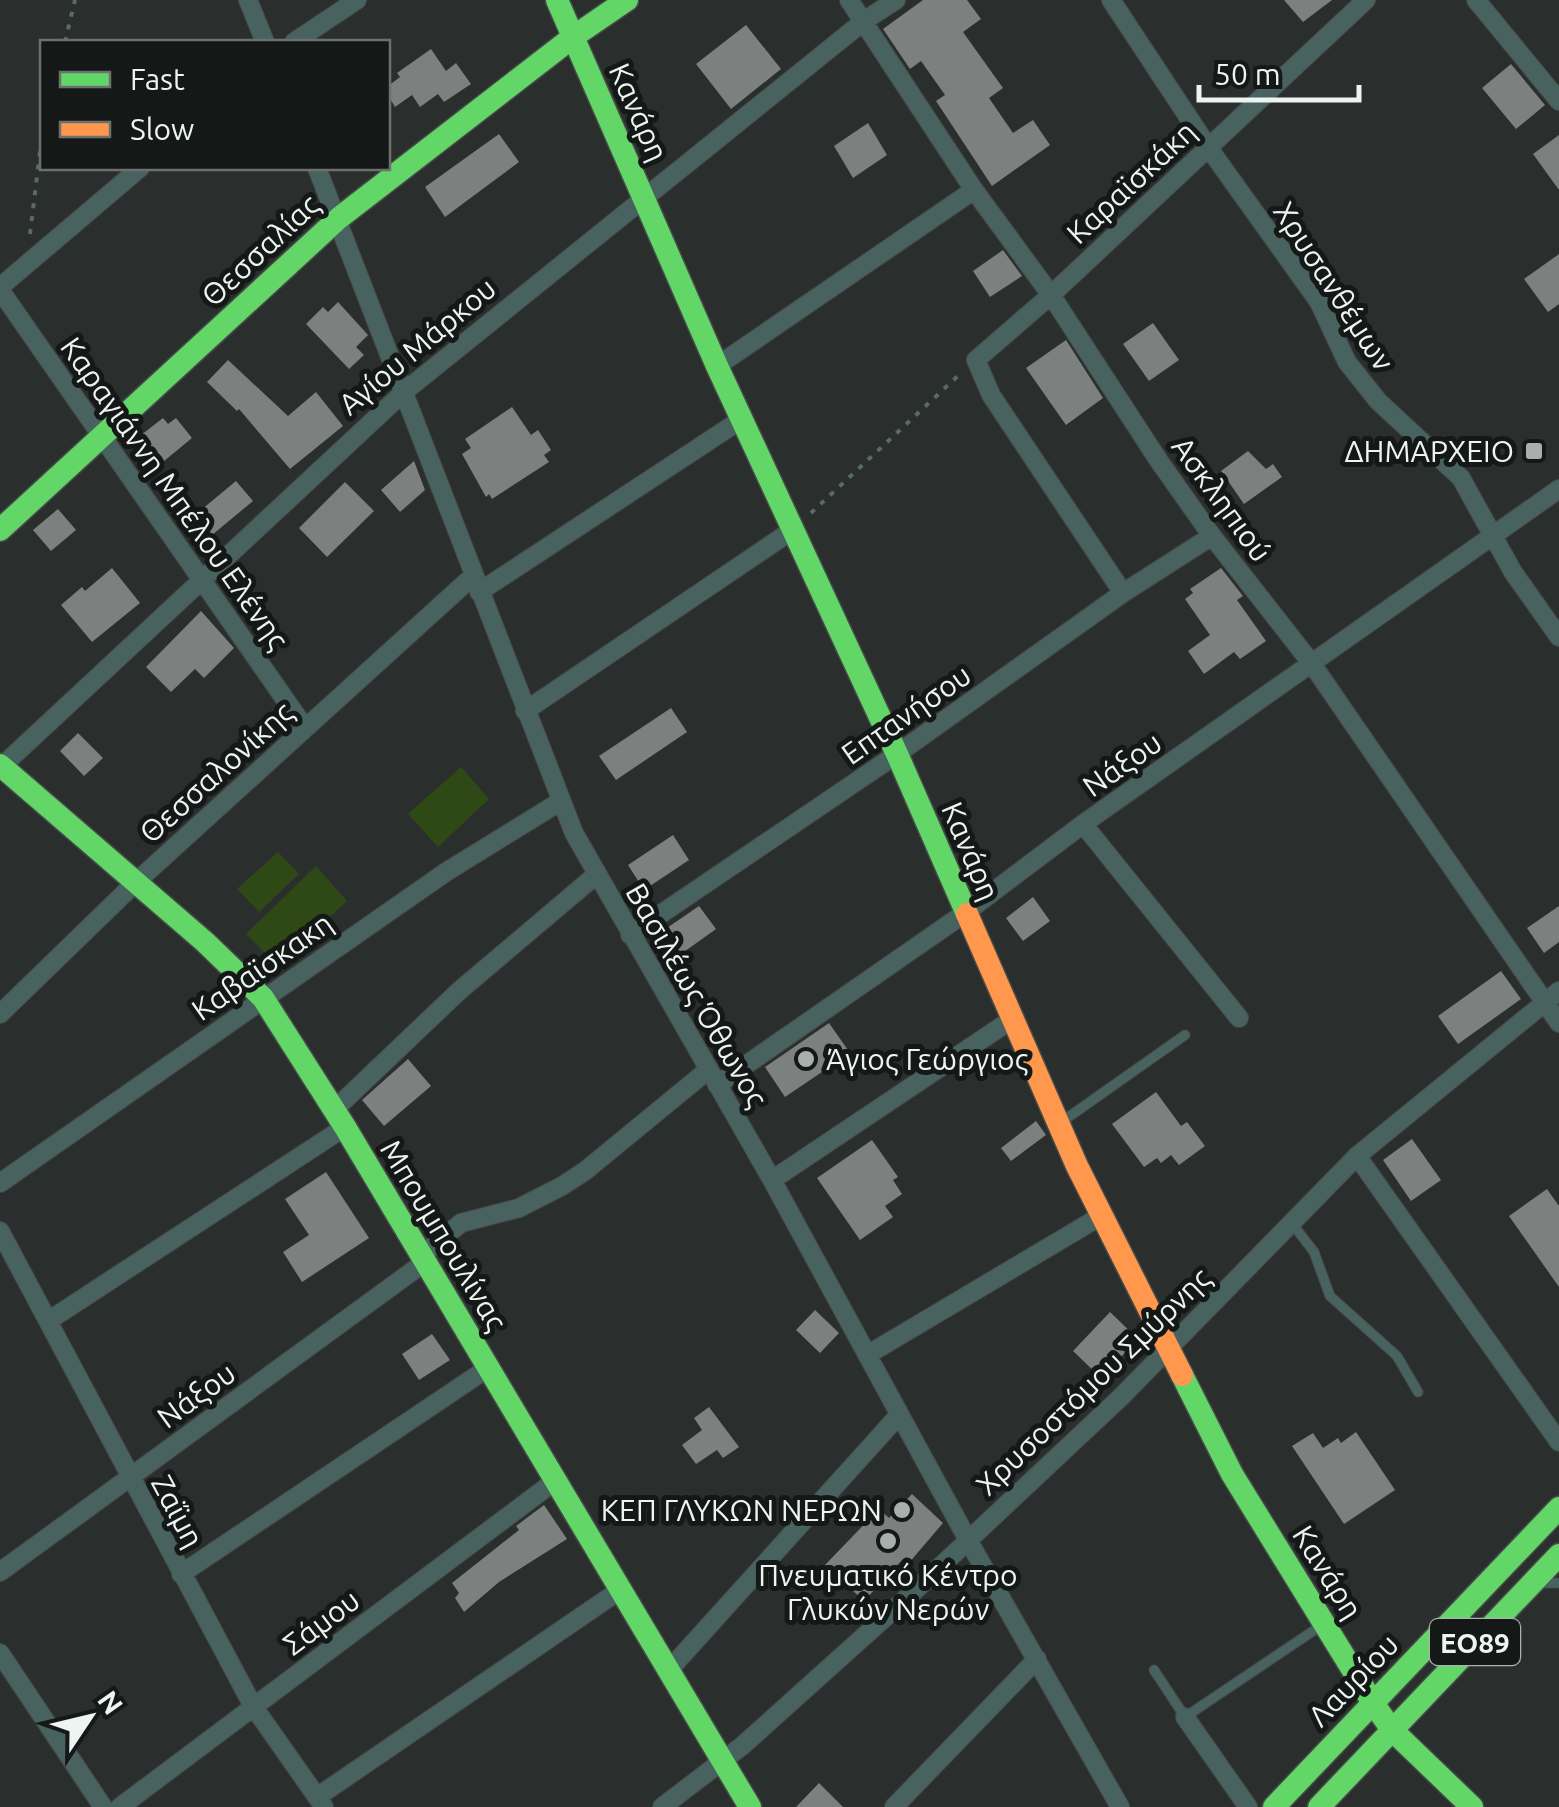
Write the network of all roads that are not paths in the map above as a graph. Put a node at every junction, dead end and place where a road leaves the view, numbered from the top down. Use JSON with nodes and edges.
{"nodes":[{"id":1,"x":248,"y":0,"type":"edge"},
{"id":2,"x":358,"y":0,"type":"edge"},
{"id":3,"x":557,"y":0,"type":"edge"},
{"id":4,"x":627,"y":0,"type":"edge"},
{"id":5,"x":849,"y":0,"type":"edge"},
{"id":6,"x":896,"y":0,"type":"edge"},
{"id":7,"x":1111,"y":0,"type":"edge"},
{"id":8,"x":1366,"y":0,"type":"edge"},
{"id":9,"x":1476,"y":0,"type":"edge"},
{"id":10,"x":864,"y":22,"type":"junction"},
{"id":11,"x":573,"y":37,"type":"junction"},
{"id":12,"x":264,"y":40,"type":"edge"},
{"id":13,"x":297,"y":40,"type":"edge"},
{"id":14,"x":1559,"y":102,"type":"edge"},
{"id":15,"x":1208,"y":146,"type":"junction"},
{"id":16,"x":138,"y":170,"type":"edge"},
{"id":17,"x":318,"y":170,"type":"edge"},
{"id":18,"x":974,"y":190,"type":"junction"},
{"id":19,"x":646,"y":200,"type":"junction"},
{"id":20,"x":339,"y":218,"type":"junction"},
{"id":21,"x":0,"y":288,"type":"edge"},
{"id":22,"x":1051,"y":296,"type":"junction"},
{"id":23,"x":717,"y":366,"type":"junction"},
{"id":24,"x":405,"y":391,"type":"junction"},
{"id":25,"x":742,"y":419,"type":"junction"},
{"id":26,"x":102,"y":436,"type":"junction"},
{"id":27,"x":1559,"y":489,"type":"edge"},
{"id":28,"x":794,"y":528,"type":"junction"},
{"id":29,"x":0,"y":530,"type":"edge"},
{"id":30,"x":1212,"y":536,"type":"junction"},
{"id":31,"x":1493,"y":536,"type":"junction"},
{"id":32,"x":201,"y":580,"type":"junction"},
{"id":33,"x":476,"y":584,"type":"junction"},
{"id":34,"x":1122,"y":593,"type":"junction"},
{"id":35,"x":1559,"y":637,"type":"edge"},
{"id":36,"x":1312,"y":664,"type":"junction"},
{"id":37,"x":525,"y":711,"type":"junction"},
{"id":38,"x":305,"y":728,"type":"junction"},
{"id":39,"x":897,"y":754,"type":"junction"},
{"id":40,"x":0,"y":767,"type":"edge"},
{"id":41,"x":561,"y":801,"type":"junction"},
{"id":42,"x":1083,"y":824,"type":"junction"},
{"id":43,"x":596,"y":875,"type":"junction"},
{"id":44,"x":135,"y":884,"type":"junction"},
{"id":45,"x":965,"y":913,"type":"junction"},
{"id":46,"x":630,"y":935,"type":"junction"},
{"id":47,"x":1552,"y":997,"type":"edge"},
{"id":48,"x":262,"y":998,"type":"junction"},
{"id":49,"x":0,"y":1014,"type":"edge"},
{"id":50,"x":1239,"y":1018,"type":"dead end"},
{"id":51,"x":1011,"y":1020,"type":"junction"},
{"id":52,"x":1559,"y":1023,"type":"edge"},
{"id":53,"x":1185,"y":1036,"type":"dead end"},
{"id":54,"x":713,"y":1078,"type":"junction"},
{"id":55,"x":339,"y":1119,"type":"junction"},
{"id":56,"x":1058,"y":1125,"type":"junction"},
{"id":57,"x":1358,"y":1156,"type":"junction"},
{"id":58,"x":772,"y":1180,"type":"junction"},
{"id":59,"x":0,"y":1183,"type":"edge"},
{"id":60,"x":1101,"y":1216,"type":"junction"},
{"id":61,"x":1290,"y":1222,"type":"junction"},
{"id":62,"x":0,"y":1231,"type":"edge"},
{"id":63,"x":423,"y":1259,"type":"junction"},
{"id":64,"x":7,"y":1261,"type":"edge"},
{"id":65,"x":48,"y":1321,"type":"junction"},
{"id":66,"x":1168,"y":1351,"type":"junction"},
{"id":67,"x":867,"y":1355,"type":"junction"},
{"id":68,"x":488,"y":1368,"type":"junction"},
{"id":69,"x":1418,"y":1392,"type":"dead end"},
{"id":70,"x":899,"y":1415,"type":"junction"},
{"id":71,"x":1559,"y":1442,"type":"edge"},
{"id":72,"x":130,"y":1478,"type":"junction"},
{"id":73,"x":555,"y":1481,"type":"junction"},
{"id":74,"x":1559,"y":1508,"type":"edge"},
{"id":75,"x":968,"y":1540,"type":"junction"},
{"id":76,"x":1559,"y":1555,"type":"edge"},
{"id":77,"x":0,"y":1572,"type":"edge"},
{"id":78,"x":181,"y":1574,"type":"junction"},
{"id":79,"x":1533,"y":1582,"type":"junction"},
{"id":80,"x":1559,"y":1583,"type":"edge"},
{"id":81,"x":620,"y":1590,"type":"junction"},
{"id":82,"x":1324,"y":1624,"type":"junction"},
{"id":83,"x":0,"y":1653,"type":"edge"},
{"id":84,"x":1037,"y":1659,"type":"junction"},
{"id":85,"x":1154,"y":1670,"type":"dead end"},
{"id":86,"x":668,"y":1671,"type":"junction"},
{"id":87,"x":1373,"y":1703,"type":"junction"},
{"id":88,"x":253,"y":1706,"type":"junction"},
{"id":89,"x":1185,"y":1716,"type":"junction"},
{"id":90,"x":1392,"y":1730,"type":"junction"},
{"id":91,"x":723,"y":1762,"type":"junction"},
{"id":92,"x":320,"y":1802,"type":"edge"},
{"id":93,"x":103,"y":1807,"type":"edge"},
{"id":94,"x":120,"y":1807,"type":"edge"},
{"id":95,"x":662,"y":1807,"type":"edge"},
{"id":96,"x":750,"y":1807,"type":"edge"},
{"id":97,"x":894,"y":1807,"type":"edge"},
{"id":98,"x":1120,"y":1807,"type":"edge"},
{"id":99,"x":1248,"y":1807,"type":"edge"},
{"id":100,"x":1274,"y":1807,"type":"edge"},
{"id":101,"x":1319,"y":1807,"type":"edge"},
{"id":102,"x":1472,"y":1807,"type":"edge"}],
"edges":[{"from":1,"to":12,"type":"street"},
{"from":2,"to":13,"type":"street"},
{"from":3,"to":11,"type":"street","name":"Κανάρη"},
{"from":4,"to":11,"type":"street","name":"Θεσσαλίας"},
{"from":5,"to":10,"type":"street","name":"Ασκληπιού"},
{"from":6,"to":10,"type":"street","name":"Αγίου Μάρκου"},
{"from":7,"to":15,"type":"street","name":"Χρυσανθέμων"},
{"from":8,"to":15,"type":"street","name":"Καραϊσκάκη"},
{"from":9,"to":14,"type":"street"},
{"from":10,"to":18,"type":"street","name":"Ασκληπιού"},
{"from":10,"to":19,"type":"street","name":"Αγίου Μάρκου"},
{"from":11,"to":19,"type":"street","name":"Κανάρη"},
{"from":11,"to":20,"type":"street","name":"Θεσσαλίας"},
{"from":15,"to":22,"type":"street","name":"Καραϊσκάκη"},
{"from":15,"to":31,"type":"street","name":"Χρυσανθέμων"},
{"from":16,"to":21,"type":"street"},
{"from":17,"to":20,"type":"street","name":"Βασιλέως Όθωνος"},
{"from":18,"to":22,"type":"street","name":"Ασκληπιού"},
{"from":18,"to":23,"type":"street"},
{"from":19,"to":23,"type":"street","name":"Κανάρη"},
{"from":19,"to":24,"type":"street","name":"Αγίου Μάρκου"},
{"from":20,"to":24,"type":"street","name":"Βασιλέως Όθωνος"},
{"from":20,"to":26,"type":"street","name":"Θεσσαλίας"},
{"from":21,"to":26,"type":"street","name":"Καραγιάννη Μπέλου Ελένης"},
{"from":22,"to":30,"type":"street","name":"Ασκληπιού"},
{"from":22,"to":34,"type":"street","name":"Καραϊσκάκη"},
{"from":23,"to":25,"type":"street","name":"Κανάρη"},
{"from":24,"to":32,"type":"street","name":"Αγίου Μάρκου"},
{"from":24,"to":33,"type":"street","name":"Βασιλέως Όθωνος"},
{"from":25,"to":28,"type":"street","name":"Κανάρη"},
{"from":25,"to":33,"type":"street","name":"Θεσσαλονίκης"},
{"from":26,"to":29,"type":"street","name":"Θεσσαλίας"},
{"from":26,"to":32,"type":"street","name":"Καραγιάννη Μπέλου Ελένης"},
{"from":27,"to":31,"type":"street","name":"Νάξου"},
{"from":28,"to":37,"type":"street"},
{"from":28,"to":39,"type":"street","name":"Κανάρη"},
{"from":30,"to":34,"type":"street","name":"Επτανήσου"},
{"from":30,"to":36,"type":"street","name":"Ασκληπιού"},
{"from":31,"to":35,"type":"street","name":"Χρυσανθέμων"},
{"from":31,"to":36,"type":"street","name":"Νάξου"},
{"from":32,"to":38,"type":"street","name":"Καραγιάννη Μπέλου Ελένης"},
{"from":32,"to":40,"type":"street","name":"Αγίου Μάρκου"},
{"from":33,"to":37,"type":"street","name":"Βασιλέως Όθωνος"},
{"from":33,"to":38,"type":"street","name":"Θεσσαλονίκης"},
{"from":34,"to":39,"type":"street","name":"Επτανήσου"},
{"from":36,"to":42,"type":"street","name":"Νάξου"},
{"from":36,"to":47,"type":"street","name":"Ασκληπιού"},
{"from":37,"to":41,"type":"street","name":"Βασιλέως Όθωνος"},
{"from":38,"to":44,"type":"street","name":"Θεσσαλονίκης"},
{"from":39,"to":45,"type":"street","name":"Κανάρη"},
{"from":39,"to":46,"type":"street","name":"Επτανήσου"},
{"from":40,"to":44,"type":"street","name":"Μπουμπουλίνας"},
{"from":41,"to":43,"type":"street","name":"Βασιλέως Όθωνος"},
{"from":41,"to":48,"type":"street","name":"Καβαϊσκακη"},
{"from":42,"to":45,"type":"street","name":"Νάξου"},
{"from":42,"to":50,"type":"street"},
{"from":43,"to":46,"type":"street","name":"Βασιλέως Όθωνος"},
{"from":43,"to":55,"type":"street"},
{"from":44,"to":48,"type":"street","name":"Μπουμπουλίνας"},
{"from":44,"to":49,"type":"street","name":"Θεσσαλονίκης"},
{"from":45,"to":51,"type":"street","name":"Κανάρη"},
{"from":45,"to":54,"type":"street","name":"Νάξου"},
{"from":46,"to":54,"type":"street","name":"Βασιλέως Όθωνος"},
{"from":47,"to":52,"type":"street","name":"Ασκληπιού"},
{"from":47,"to":57,"type":"street","name":"Χρυσοστόμου Σμύρνης"},
{"from":48,"to":55,"type":"street","name":"Μπουμπουλίνας"},
{"from":48,"to":59,"type":"street","name":"Καβαϊσκακη"},
{"from":51,"to":56,"type":"street","name":"Κανάρη"},
{"from":51,"to":58,"type":"street"},
{"from":53,"to":56,"type":"lane"},
{"from":54,"to":58,"type":"street","name":"Βασιλέως Όθωνος"},
{"from":54,"to":63,"type":"street","name":"Νάξου"},
{"from":55,"to":63,"type":"street","name":"Μπουμπουλίνας"},
{"from":55,"to":65,"type":"street"},
{"from":56,"to":60,"type":"street","name":"Κανάρη"},
{"from":57,"to":61,"type":"street","name":"Χρυσοστόμου Σμύρνης"},
{"from":57,"to":71,"type":"street"},
{"from":58,"to":67,"type":"street","name":"Βασιλέως Όθωνος"},
{"from":60,"to":66,"type":"street","name":"Κανάρη"},
{"from":60,"to":67,"type":"street"},
{"from":61,"to":66,"type":"street","name":"Χρυσοστόμου Σμύρνης"},
{"from":61,"to":69,"type":"lane"},
{"from":62,"to":64,"type":"street","name":"Ζαΐμη"},
{"from":63,"to":68,"type":"street","name":"Μπουμπουλίνας"},
{"from":63,"to":72,"type":"street","name":"Νάξου"},
{"from":64,"to":65,"type":"street","name":"Ζαΐμη"},
{"from":65,"to":72,"type":"street","name":"Ζαΐμη"},
{"from":66,"to":75,"type":"street","name":"Χρυσοστόμου Σμύρνης"},
{"from":66,"to":82,"type":"street","name":"Κανάρη"},
{"from":67,"to":70,"type":"street","name":"Βασιλέως Όθωνος"},
{"from":68,"to":73,"type":"street","name":"Μπουμπουλίνας"},
{"from":68,"to":78,"type":"street"},
{"from":70,"to":75,"type":"street","name":"Βασιλέως Όθωνος"},
{"from":70,"to":86,"type":"street"},
{"from":72,"to":77,"type":"street","name":"Νάξου"},
{"from":72,"to":78,"type":"street","name":"Ζαΐμη"},
{"from":73,"to":81,"type":"street","name":"Μπουμπουλίνας"},
{"from":73,"to":88,"type":"street","name":"Σάμου"},
{"from":74,"to":87,"type":"street","name":"Λαυρίου","number":"ΕΟ89"},
{"from":75,"to":84,"type":"street","name":"Βασιλέως Όθωνος"},
{"from":75,"to":91,"type":"street","name":"Χρυσοστόμου Σμύρνης"},
{"from":76,"to":79,"type":"street","name":"Λαυρίου","number":"ΕΟ89"},
{"from":78,"to":88,"type":"street","name":"Ζαΐμη"},
{"from":79,"to":80,"type":"lane"},
{"from":79,"to":90,"type":"street","name":"Λαυρίου","number":"ΕΟ89"},
{"from":81,"to":86,"type":"street","name":"Μπουμπουλίνας"},
{"from":81,"to":92,"type":"street"},
{"from":82,"to":87,"type":"street","name":"Κανάρη"},
{"from":82,"to":89,"type":"lane"},
{"from":83,"to":93,"type":"street"},
{"from":84,"to":97,"type":"street"},
{"from":84,"to":98,"type":"street","name":"Βασιλέως Όθωνος"},
{"from":85,"to":89,"type":"lane"},
{"from":86,"to":91,"type":"street","name":"Μπουμπουλίνας"},
{"from":87,"to":90,"type":"street","name":"Κανάρη"},
{"from":87,"to":100,"type":"street","name":"Λαυρίου","number":"ΕΟ89"},
{"from":88,"to":92,"type":"street","name":"Ζαΐμη"},
{"from":88,"to":94,"type":"street","name":"Σάμου"},
{"from":89,"to":99,"type":"street"},
{"from":90,"to":101,"type":"street","name":"Λαυρίου","number":"ΕΟ89"},
{"from":90,"to":102,"type":"street","name":"Κανάρη"},
{"from":91,"to":95,"type":"street","name":"Χρυσοστόμου Σμύρνης"},
{"from":91,"to":96,"type":"street","name":"Μπουμπουλίνας"}]}
